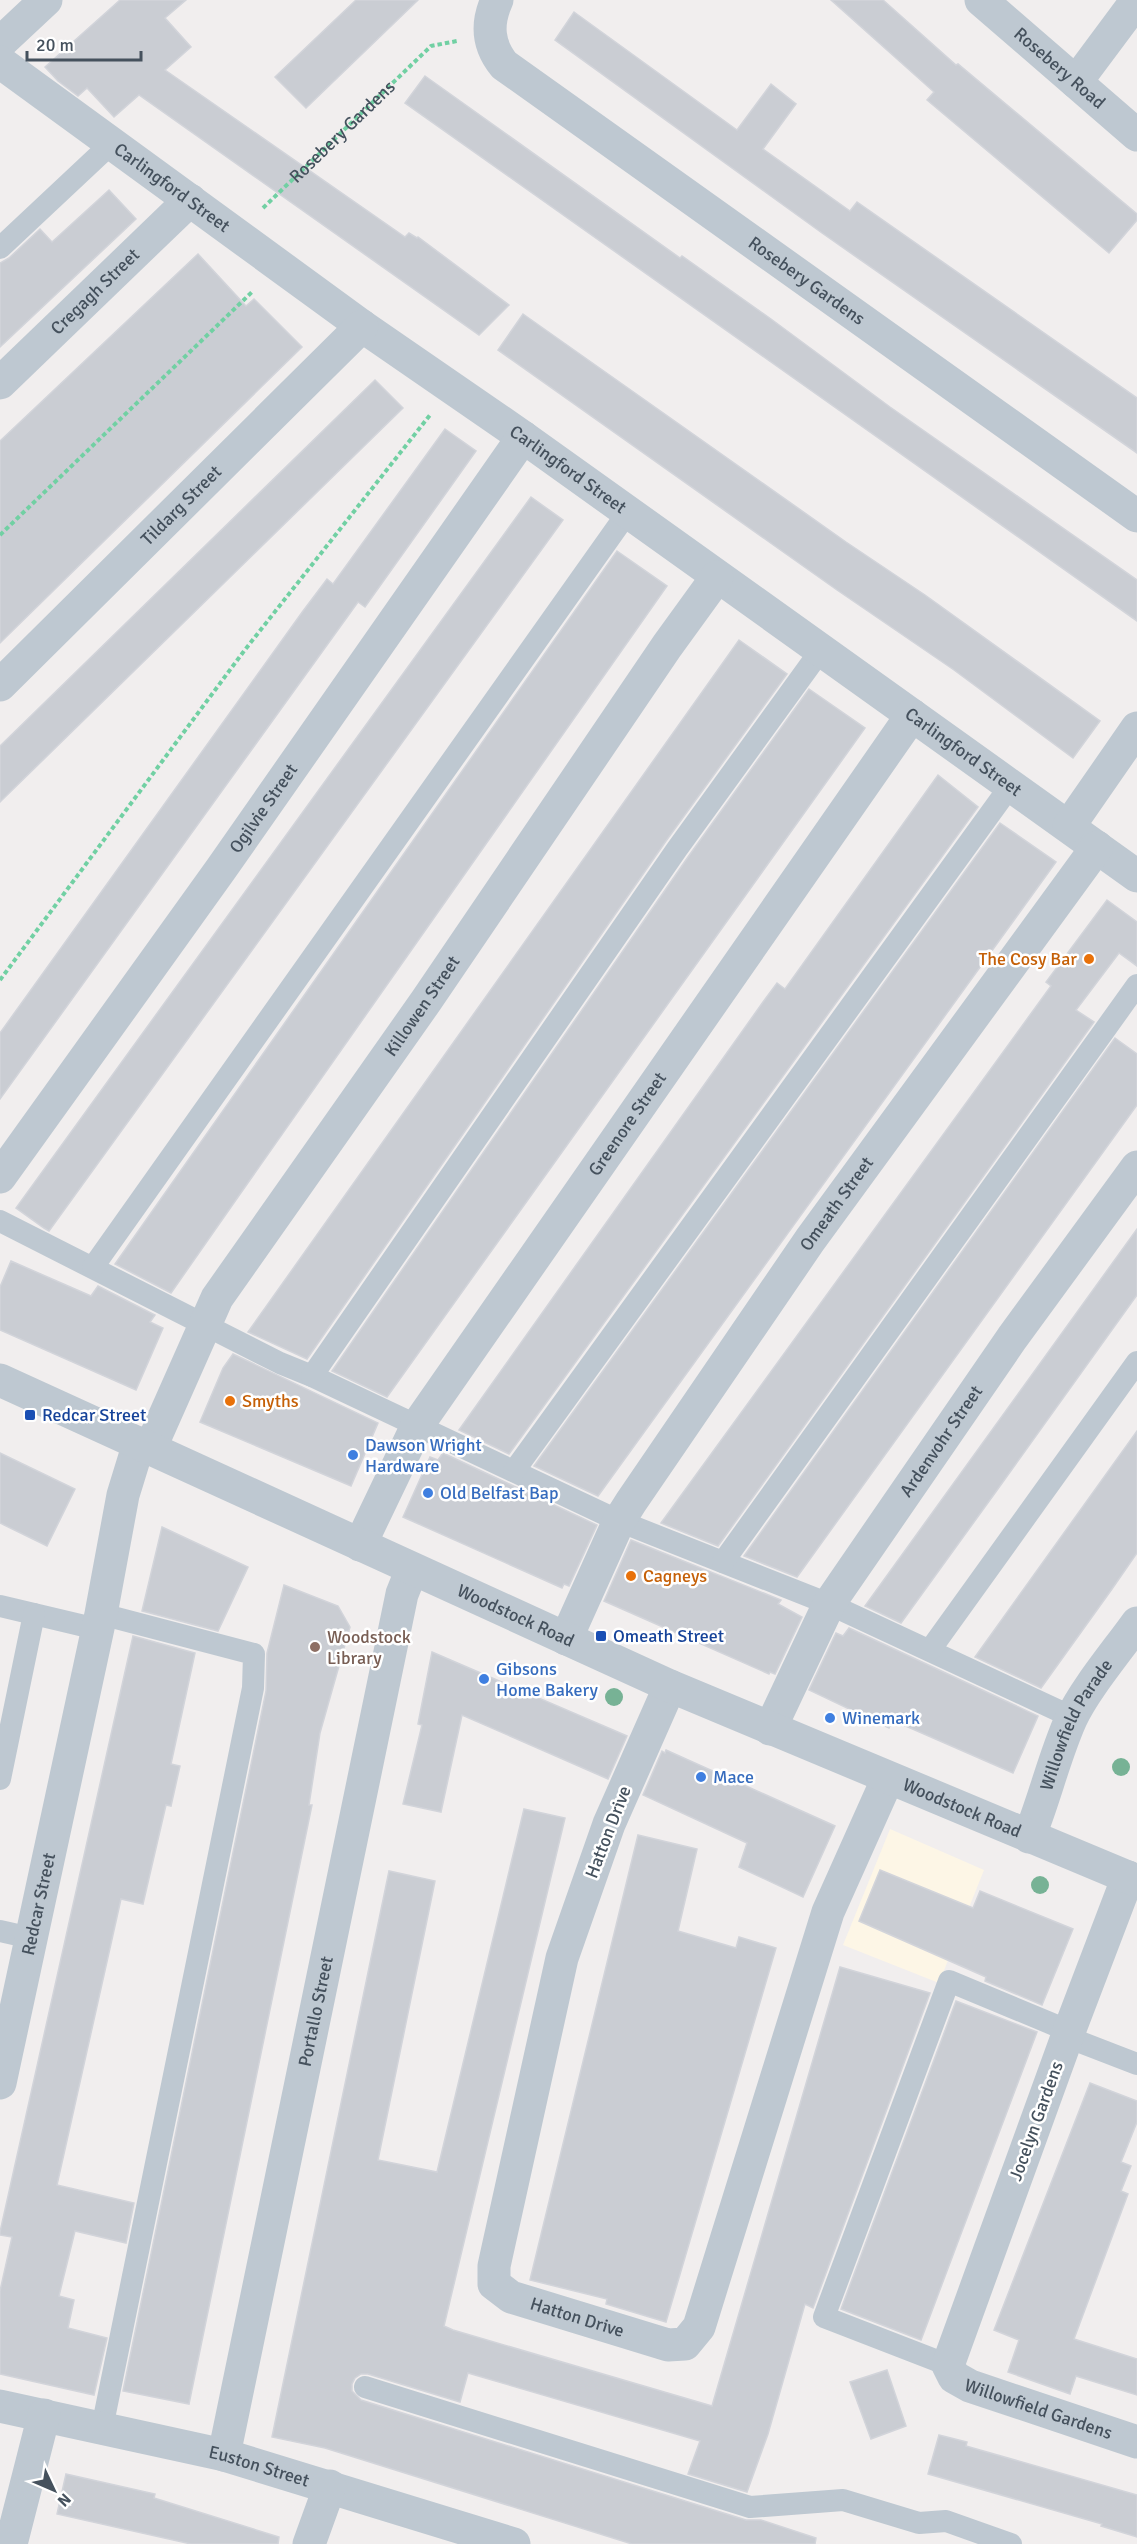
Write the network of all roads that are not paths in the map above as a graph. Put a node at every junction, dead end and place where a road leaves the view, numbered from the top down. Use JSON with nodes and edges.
{"nodes":[{"id":1,"x":46,"y":0,"type":"edge"},
{"id":2,"x":497,"y":0,"type":"edge"},
{"id":3,"x":981,"y":0,"type":"edge"},
{"id":4,"x":1137,"y":0,"type":"edge"},
{"id":5,"x":0,"y":43,"type":"edge"},
{"id":6,"x":0,"y":62,"type":"edge"},
{"id":7,"x":1076,"y":82,"type":"junction"},
{"id":8,"x":1137,"y":135,"type":"edge"},
{"id":9,"x":111,"y":143,"type":"junction"},
{"id":10,"x":190,"y":200,"type":"junction"},
{"id":11,"x":0,"y":248,"type":"edge"},
{"id":12,"x":362,"y":326,"type":"junction"},
{"id":13,"x":0,"y":383,"type":"edge"},
{"id":14,"x":523,"y":437,"type":"junction"},
{"id":15,"x":628,"y":512,"type":"junction"},
{"id":16,"x":1137,"y":516,"type":"edge"},
{"id":17,"x":717,"y":577,"type":"junction"},
{"id":18,"x":821,"y":650,"type":"junction"},
{"id":19,"x":0,"y":685,"type":"edge"},
{"id":20,"x":912,"y":715,"type":"junction"},
{"id":21,"x":1137,"y":728,"type":"edge"},
{"id":22,"x":1011,"y":785,"type":"junction"},
{"id":23,"x":1069,"y":826,"type":"junction"},
{"id":24,"x":1097,"y":847,"type":"junction"},
{"id":25,"x":1137,"y":876,"type":"edge"},
{"id":26,"x":1137,"y":985,"type":"edge"},
{"id":27,"x":1137,"y":1167,"type":"edge"},
{"id":28,"x":0,"y":1177,"type":"edge"},
{"id":29,"x":0,"y":1221,"type":"edge"},
{"id":30,"x":93,"y":1267,"type":"junction"},
{"id":31,"x":204,"y":1326,"type":"junction"},
{"id":32,"x":1137,"y":1362,"type":"edge"},
{"id":33,"x":312,"y":1376,"type":"junction"},
{"id":34,"x":7,"y":1383,"type":"edge"},
{"id":35,"x":417,"y":1426,"type":"junction"},
{"id":36,"x":134,"y":1441,"type":"junction"},
{"id":37,"x":514,"y":1471,"type":"junction"},
{"id":38,"x":619,"y":1521,"type":"junction"},
{"id":39,"x":360,"y":1545,"type":"junction"},
{"id":40,"x":723,"y":1563,"type":"junction"},
{"id":41,"x":412,"y":1569,"type":"junction"},
{"id":42,"x":829,"y":1604,"type":"junction"},
{"id":43,"x":0,"y":1606,"type":"edge"},
{"id":44,"x":34,"y":1614,"type":"junction"},
{"id":45,"x":99,"y":1621,"type":"junction"},
{"id":46,"x":1137,"y":1623,"type":"edge"},
{"id":47,"x":566,"y":1639,"type":"junction"},
{"id":48,"x":930,"y":1650,"type":"junction"},
{"id":49,"x":670,"y":1686,"type":"junction"},
{"id":50,"x":1072,"y":1717,"type":"junction"},
{"id":51,"x":770,"y":1729,"type":"junction"},
{"id":52,"x":888,"y":1778,"type":"junction"},
{"id":53,"x":0,"y":1779,"type":"edge"},
{"id":54,"x":1029,"y":1837,"type":"junction"},
{"id":55,"x":1132,"y":1879,"type":"edge"},
{"id":56,"x":16,"y":1935,"type":"edge"},
{"id":57,"x":1068,"y":2034,"type":"junction"},
{"id":58,"x":1137,"y":2064,"type":"edge"},
{"id":59,"x":0,"y":2083,"type":"edge"},
{"id":60,"x":948,"y":2365,"type":"junction"},
{"id":61,"x":365,"y":2387,"type":"dead end"},
{"id":62,"x":0,"y":2406,"type":"edge"},
{"id":63,"x":44,"y":2415,"type":"junction"},
{"id":64,"x":102,"y":2428,"type":"junction"},
{"id":65,"x":1137,"y":2442,"type":"edge"},
{"id":66,"x":224,"y":2455,"type":"junction"},
{"id":67,"x":330,"y":2486,"type":"junction"},
{"id":68,"x":11,"y":2544,"type":"edge"},
{"id":69,"x":309,"y":2544,"type":"edge"},
{"id":70,"x":513,"y":2544,"type":"edge"},
{"id":71,"x":1011,"y":2544,"type":"edge"}],
"edges":[{"from":1,"to":5,"type":"street"},
{"from":2,"to":16,"type":"street","name":"Rosebery Gardens"},
{"from":3,"to":7,"type":"street","name":"Rosebery Road"},
{"from":4,"to":7,"type":"street"},
{"from":6,"to":9,"type":"street","name":"Carlingford Street"},
{"from":7,"to":8,"type":"street","name":"Rosebery Road"},
{"from":9,"to":10,"type":"street","name":"Carlingford Street"},
{"from":9,"to":11,"type":"lane"},
{"from":10,"to":12,"type":"street","name":"Carlingford Street"},
{"from":10,"to":13,"type":"street","name":"Cregagh Street"},
{"from":12,"to":14,"type":"street","name":"Carlingford Street"},
{"from":12,"to":19,"type":"street","name":"Tildarg Street"},
{"from":14,"to":15,"type":"street","name":"Carlingford Street"},
{"from":14,"to":28,"type":"street","name":"Ogilvie Street"},
{"from":15,"to":17,"type":"street","name":"Carlingford Street"},
{"from":15,"to":30,"type":"lane"},
{"from":17,"to":18,"type":"street","name":"Carlingford Street"},
{"from":17,"to":31,"type":"street","name":"Killowen Street"},
{"from":18,"to":20,"type":"street","name":"Carlingford Street"},
{"from":18,"to":33,"type":"lane"},
{"from":20,"to":22,"type":"street","name":"Carlingford Street"},
{"from":20,"to":35,"type":"street","name":"Greenore Street"},
{"from":21,"to":23,"type":"street"},
{"from":22,"to":23,"type":"street","name":"Carlingford Street"},
{"from":22,"to":37,"type":"lane"},
{"from":23,"to":24,"type":"street","name":"Carlingford Street"},
{"from":24,"to":25,"type":"street","name":"Carlingford Street"},
{"from":24,"to":38,"type":"street","name":"Omeath Street"},
{"from":26,"to":40,"type":"lane"},
{"from":27,"to":42,"type":"street","name":"Ardenvohr Street"},
{"from":29,"to":30,"type":"lane"},
{"from":30,"to":31,"type":"lane"},
{"from":31,"to":33,"type":"lane"},
{"from":31,"to":36,"type":"street","name":"Killowen Street"},
{"from":32,"to":48,"type":"lane"},
{"from":33,"to":35,"type":"lane"},
{"from":34,"to":36,"type":"street","name":"Woodstock Road"},
{"from":35,"to":37,"type":"lane"},
{"from":35,"to":39,"type":"street","name":"Greenore Street"},
{"from":36,"to":39,"type":"street","name":"Woodstock Road"},
{"from":36,"to":45,"type":"street","name":"Redcar Street"},
{"from":37,"to":38,"type":"lane"},
{"from":38,"to":40,"type":"lane"},
{"from":38,"to":47,"type":"street","name":"Omeath Street"},
{"from":39,"to":41,"type":"street","name":"Woodstock Road"},
{"from":40,"to":42,"type":"lane"},
{"from":41,"to":47,"type":"street","name":"Woodstock Road"},
{"from":41,"to":66,"type":"street","name":"Portallo Street"},
{"from":42,"to":48,"type":"lane"},
{"from":42,"to":51,"type":"street","name":"Ardenvohr Street"},
{"from":43,"to":44,"type":"lane"},
{"from":44,"to":45,"type":"lane"},
{"from":44,"to":53,"type":"lane"},
{"from":45,"to":56,"type":"street","name":"Redcar Street"},
{"from":45,"to":64,"type":"lane"},
{"from":46,"to":50,"type":"street","name":"Willowfield Parade"},
{"from":47,"to":49,"type":"street","name":"Woodstock Road"},
{"from":48,"to":50,"type":"lane"},
{"from":49,"to":51,"type":"street","name":"Woodstock Road"},
{"from":49,"to":52,"type":"street","name":"Hatton Drive"},
{"from":50,"to":54,"type":"street","name":"Willowfield Parade"},
{"from":51,"to":52,"type":"street","name":"Woodstock Road"},
{"from":52,"to":54,"type":"street","name":"Woodstock Road"},
{"from":54,"to":55,"type":"street","name":"Woodstock Road"},
{"from":55,"to":57,"type":"street","name":"Jocelyn Gardens"},
{"from":56,"to":59,"type":"street","name":"Redcar Street"},
{"from":57,"to":58,"type":"lane"},
{"from":57,"to":60,"type":"street","name":"Jocelyn Gardens"},
{"from":57,"to":60,"type":"lane"},
{"from":60,"to":65,"type":"street","name":"Willowfield Gardens"},
{"from":61,"to":71,"type":"lane"},
{"from":62,"to":63,"type":"street","name":"Euston Street"},
{"from":63,"to":64,"type":"street","name":"Euston Street"},
{"from":63,"to":68,"type":"street"},
{"from":64,"to":66,"type":"street","name":"Euston Street"},
{"from":66,"to":67,"type":"street","name":"Euston Street"},
{"from":67,"to":69,"type":"street"},
{"from":67,"to":70,"type":"street","name":"Euston Street"}]}
